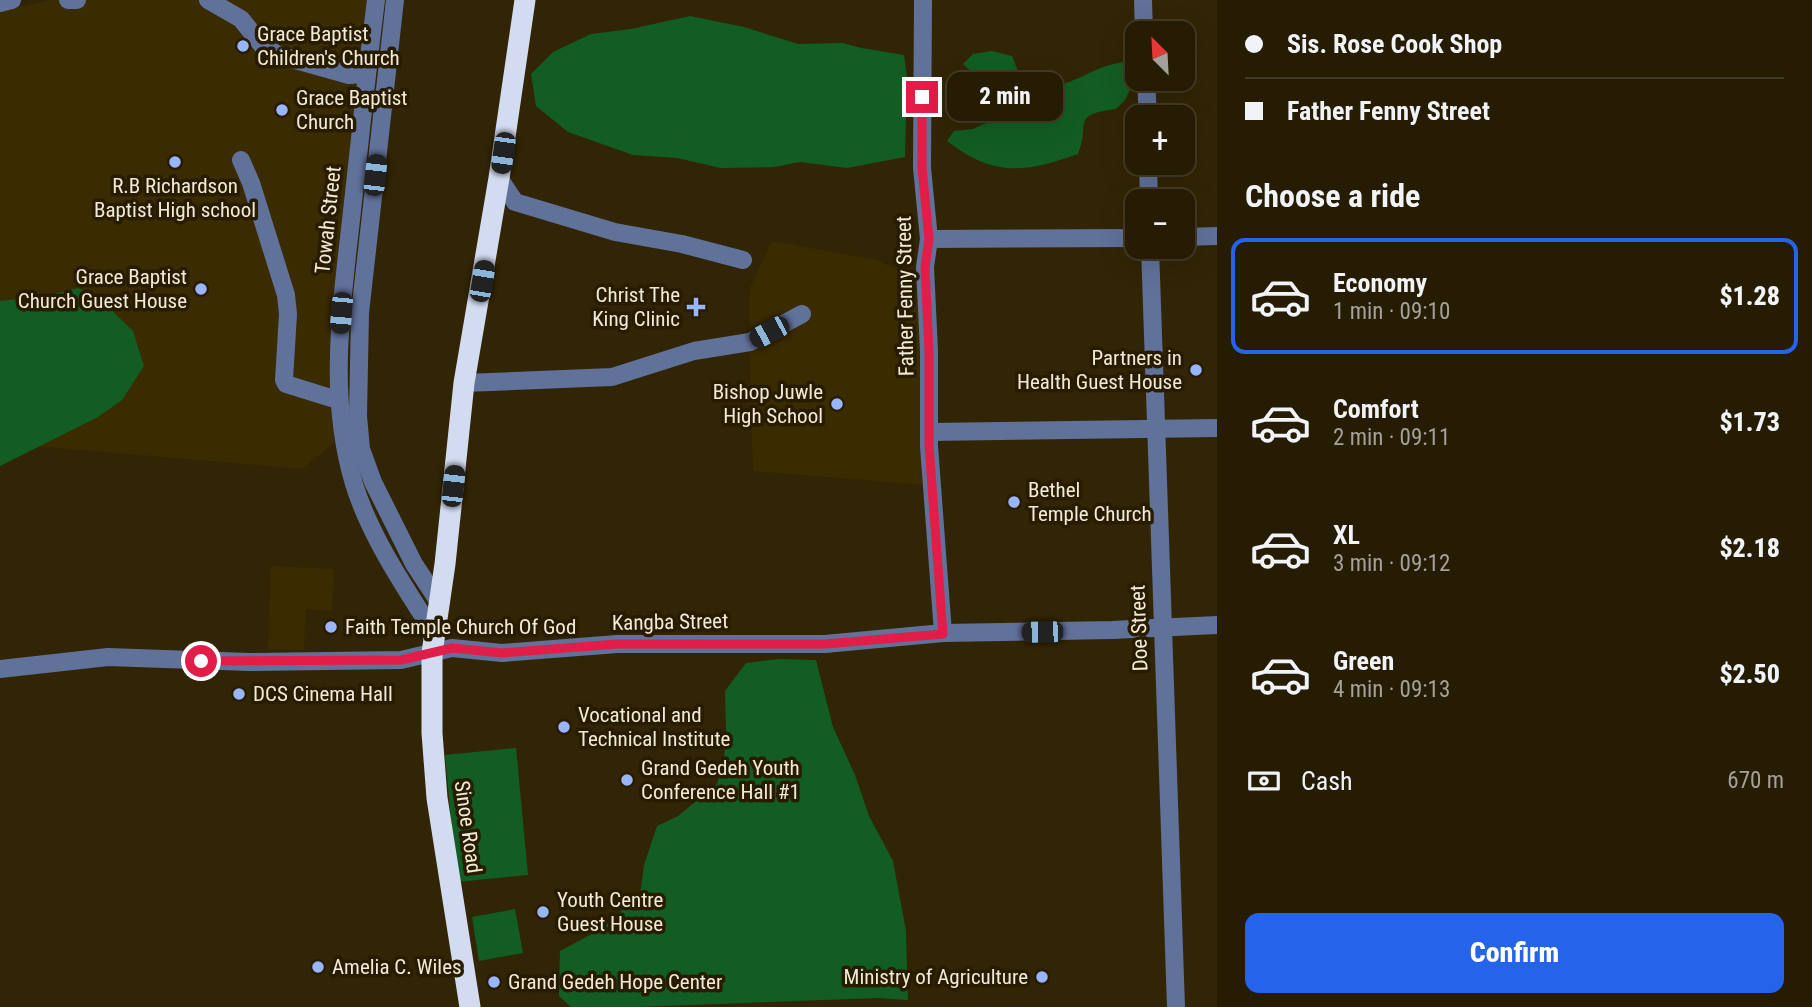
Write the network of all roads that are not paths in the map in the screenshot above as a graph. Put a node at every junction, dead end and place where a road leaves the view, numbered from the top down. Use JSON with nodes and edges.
{"nodes":[{"id":1,"x":12,"y":0,"type":"edge"},
{"id":2,"x":68,"y":0,"type":"edge"},
{"id":3,"x":77,"y":0,"type":"edge"},
{"id":4,"x":208,"y":0,"type":"edge"},
{"id":5,"x":376,"y":0,"type":"edge"},
{"id":6,"x":395,"y":0,"type":"edge"},
{"id":7,"x":525,"y":0,"type":"edge"},
{"id":8,"x":923,"y":0,"type":"edge"},
{"id":9,"x":1143,"y":0,"type":"edge"},
{"id":10,"x":0,"y":3,"type":"edge"},
{"id":11,"x":1144,"y":21,"type":"edge"},
{"id":12,"x":366,"y":74,"type":"junction"},
{"id":13,"x":241,"y":160,"type":"dead end"},
{"id":14,"x":499,"y":178,"type":"junction"},
{"id":15,"x":1217,"y":236,"type":"edge"},
{"id":16,"x":1125,"y":237,"type":"edge"},
{"id":17,"x":1195,"y":237,"type":"edge"},
{"id":18,"x":929,"y":239,"type":"junction"},
{"id":19,"x":1150,"y":259,"type":"edge"},
{"id":20,"x":743,"y":260,"type":"dead end"},
{"id":21,"x":803,"y":314,"type":"dead end"},
{"id":22,"x":464,"y":383,"type":"junction"},
{"id":23,"x":331,"y":398,"type":"dead end"},
{"id":24,"x":1217,"y":428,"type":"edge"},
{"id":25,"x":1155,"y":430,"type":"junction"},
{"id":26,"x":930,"y":432,"type":"junction"},
{"id":27,"x":439,"y":601,"type":"junction"},
{"id":28,"x":1217,"y":625,"type":"edge"},
{"id":29,"x":1162,"y":628,"type":"junction"},
{"id":30,"x":943,"y":634,"type":"junction"},
{"id":31,"x":433,"y":643,"type":"junction"},
{"id":32,"x":0,"y":669,"type":"edge"},
{"id":33,"x":470,"y":1007,"type":"edge"},
{"id":34,"x":1176,"y":1007,"type":"edge"}],
"edges":[{"from":1,"to":10,"type":"street"},
{"from":2,"to":3,"type":"street"},
{"from":4,"to":12,"type":"street"},
{"from":5,"to":12,"type":"street","name":"Towah Street"},
{"from":6,"to":27,"type":"street","name":"Towah Street"},
{"from":7,"to":14,"type":"highway","name":"Sinoe Road"},
{"from":8,"to":18,"type":"street","name":"Father Fenny Street"},
{"from":9,"to":11,"type":"street"},
{"from":12,"to":31,"type":"street","name":"Towah Street"},
{"from":13,"to":23,"type":"street"},
{"from":14,"to":20,"type":"street"},
{"from":14,"to":22,"type":"highway","name":"Sinoe Road"},
{"from":15,"to":17,"type":"street"},
{"from":16,"to":18,"type":"street"},
{"from":18,"to":26,"type":"street","name":"Father Fenny Street"},
{"from":19,"to":25,"type":"street","name":"Doe Street"},
{"from":21,"to":22,"type":"street"},
{"from":22,"to":27,"type":"highway","name":"Sinoe Road"},
{"from":24,"to":25,"type":"street"},
{"from":25,"to":26,"type":"street"},
{"from":25,"to":29,"type":"street","name":"Doe Street"},
{"from":26,"to":30,"type":"street","name":"Father Fenny Street"},
{"from":27,"to":31,"type":"highway","name":"Sinoe Road"},
{"from":28,"to":29,"type":"street","name":"Kangba Street"},
{"from":29,"to":30,"type":"street","name":"Kangba Street"},
{"from":29,"to":34,"type":"street","name":"Doe Street"},
{"from":30,"to":31,"type":"street","name":"Kangba Street"},
{"from":31,"to":32,"type":"street","name":"Kangba Street"},
{"from":31,"to":33,"type":"highway","name":"Sinoe Road"}]}
